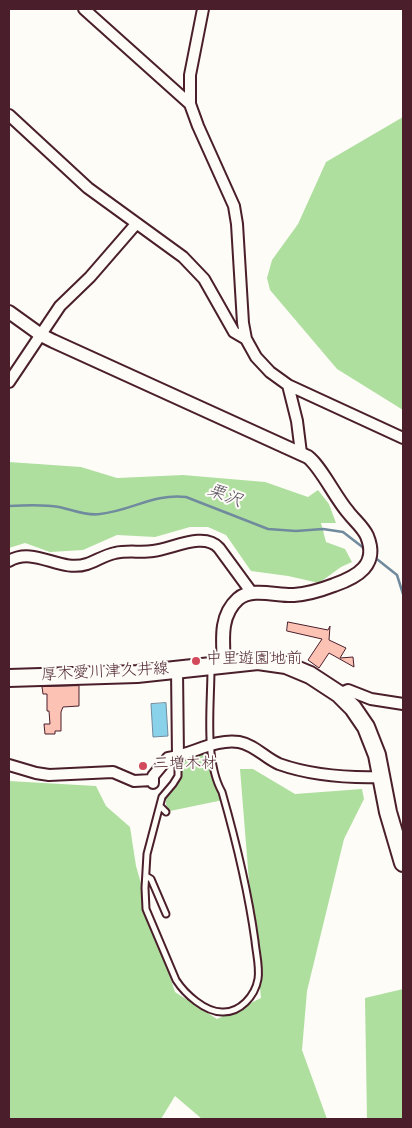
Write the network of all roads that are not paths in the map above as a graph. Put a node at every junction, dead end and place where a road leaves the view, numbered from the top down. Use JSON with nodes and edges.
{"nodes":[{"id":1,"x":84,"y":9,"type":"edge"},
{"id":2,"x":203,"y":9,"type":"edge"},
{"id":3,"x":190,"y":104,"type":"junction"},
{"id":4,"x":9,"y":115,"type":"edge"},
{"id":5,"x":136,"y":224,"type":"junction"},
{"id":6,"x":9,"y":312,"type":"edge"},
{"id":7,"x":41,"y":335,"type":"junction"},
{"id":8,"x":246,"y":339,"type":"junction"},
{"id":9,"x":9,"y":382,"type":"edge"},
{"id":10,"x":288,"y":386,"type":"junction"},
{"id":11,"x":403,"y":438,"type":"edge"},
{"id":12,"x":301,"y":453,"type":"junction"},
{"id":13,"x":9,"y":561,"type":"edge"},
{"id":14,"x":252,"y":593,"type":"junction"},
{"id":15,"x":218,"y":665,"type":"junction"},
{"id":16,"x":177,"y":670,"type":"junction"},
{"id":17,"x":9,"y":678,"type":"edge"},
{"id":18,"x":340,"y":694,"type":"junction"},
{"id":19,"x":403,"y":704,"type":"edge"},
{"id":20,"x":210,"y":746,"type":"junction"},
{"id":21,"x":178,"y":756,"type":"junction"},
{"id":22,"x":9,"y":765,"type":"edge"},
{"id":23,"x":382,"y":777,"type":"junction"},
{"id":24,"x":160,"y":806,"type":"junction"},
{"id":25,"x":166,"y":812,"type":"dead end"},
{"id":26,"x":403,"y":863,"type":"edge"},
{"id":27,"x":146,"y":876,"type":"junction"},
{"id":28,"x":166,"y":914,"type":"dead end"}],
"edges":[{"from":1,"to":3,"type":"street"},
{"from":2,"to":3,"type":"street"},
{"from":3,"to":8,"type":"street"},
{"from":4,"to":5,"type":"street"},
{"from":5,"to":7,"type":"street"},
{"from":5,"to":8,"type":"street"},
{"from":6,"to":7,"type":"street"},
{"from":7,"to":9,"type":"street"},
{"from":7,"to":12,"type":"street"},
{"from":8,"to":10,"type":"street"},
{"from":10,"to":11,"type":"street"},
{"from":10,"to":12,"type":"street"},
{"from":12,"to":14,"type":"street"},
{"from":13,"to":14,"type":"street"},
{"from":14,"to":15,"type":"street"},
{"from":15,"to":16,"type":"main road","name":"厚木愛川津久井線"},
{"from":15,"to":18,"type":"main road","name":"厚木愛川津久井線"},
{"from":15,"to":20,"type":"lane"},
{"from":16,"to":17,"type":"main road","name":"厚木愛川津久井線"},
{"from":16,"to":21,"type":"street"},
{"from":18,"to":19,"type":"street"},
{"from":18,"to":23,"type":"main road","name":"厚木愛川津久井線"},
{"from":20,"to":21,"type":"street"},
{"from":20,"to":23,"type":"street"},
{"from":20,"to":27,"type":"lane"},
{"from":21,"to":22,"type":"street"},
{"from":21,"to":24,"type":"lane"},
{"from":23,"to":26,"type":"main road","name":"厚木愛川津久井線"},
{"from":24,"to":25,"type":"lane"},
{"from":24,"to":27,"type":"lane"},
{"from":27,"to":28,"type":"lane"}]}
